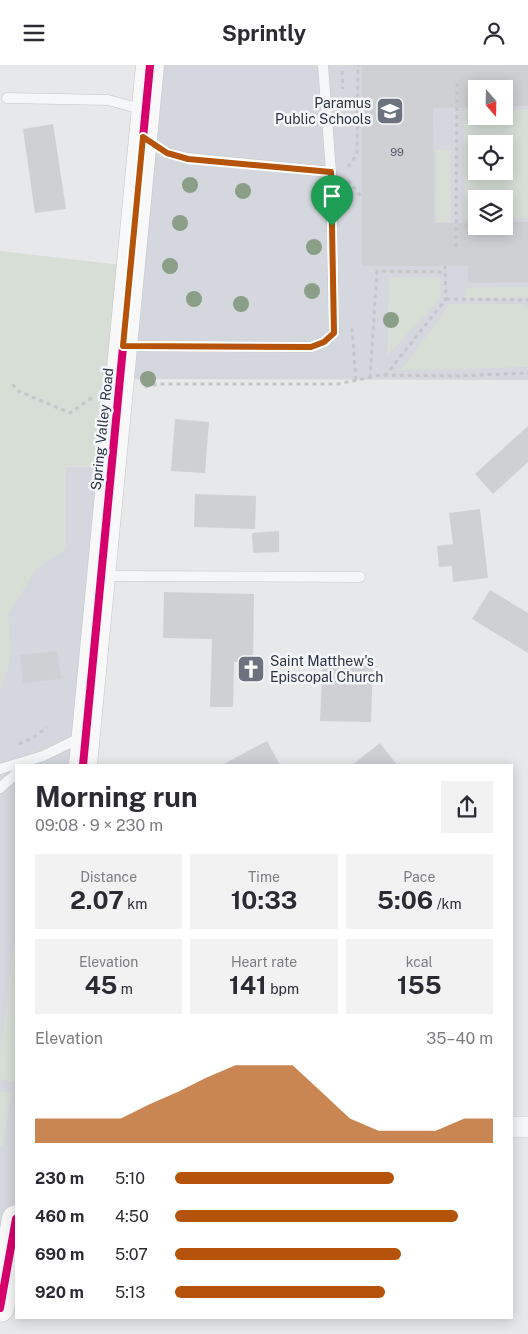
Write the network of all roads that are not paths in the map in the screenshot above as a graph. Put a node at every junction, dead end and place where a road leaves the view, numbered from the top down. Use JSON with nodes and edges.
{"nodes":[{"id":1,"x":150,"y":65,"type":"edge"},
{"id":2,"x":323,"y":65,"type":"edge"},
{"id":3,"x":7,"y":98,"type":"dead end"},
{"id":4,"x":146,"y":110,"type":"junction"},
{"id":5,"x":143,"y":137,"type":"junction"},
{"id":6,"x":331,"y":172,"type":"junction"},
{"id":7,"x":123,"y":346,"type":"junction"},
{"id":8,"x":101,"y":576,"type":"junction"},
{"id":9,"x":360,"y":577,"type":"dead end"},
{"id":10,"x":85,"y":736,"type":"junction"},
{"id":11,"x":43,"y":756,"type":"junction"},
{"id":12,"x":15,"y":764,"type":"edge"},
{"id":13,"x":17,"y":764,"type":"edge"},
{"id":14,"x":31,"y":764,"type":"edge"},
{"id":15,"x":83,"y":764,"type":"edge"},
{"id":16,"x":0,"y":769,"type":"edge"},
{"id":17,"x":15,"y":775,"type":"edge"},
{"id":18,"x":0,"y":788,"type":"edge"},
{"id":19,"x":513,"y":1127,"type":"edge"},
{"id":20,"x":528,"y":1127,"type":"edge"},
{"id":21,"x":11,"y":1231,"type":"edge"},
{"id":22,"x":0,"y":1308,"type":"edge"}],
"edges":[{"from":1,"to":4,"type":"street","name":"Spring Valley Road"},
{"from":2,"to":6,"type":"lane"},
{"from":3,"to":4,"type":"lane"},
{"from":4,"to":5,"type":"street","name":"Spring Valley Road"},
{"from":5,"to":6,"type":"lane"},
{"from":5,"to":7,"type":"street","name":"Spring Valley Road"},
{"from":6,"to":7,"type":"lane"},
{"from":7,"to":8,"type":"street","name":"Spring Valley Road"},
{"from":8,"to":9,"type":"lane"},
{"from":8,"to":10,"type":"street","name":"Spring Valley Road"},
{"from":10,"to":11,"type":"lane"},
{"from":10,"to":15,"type":"street","name":"Spring Valley Road"},
{"from":11,"to":13,"type":"lane"},
{"from":11,"to":14,"type":"lane"},
{"from":12,"to":16,"type":"lane"},
{"from":17,"to":18,"type":"lane"},
{"from":19,"to":20,"type":"street"},
{"from":21,"to":22,"type":"street"}]}
